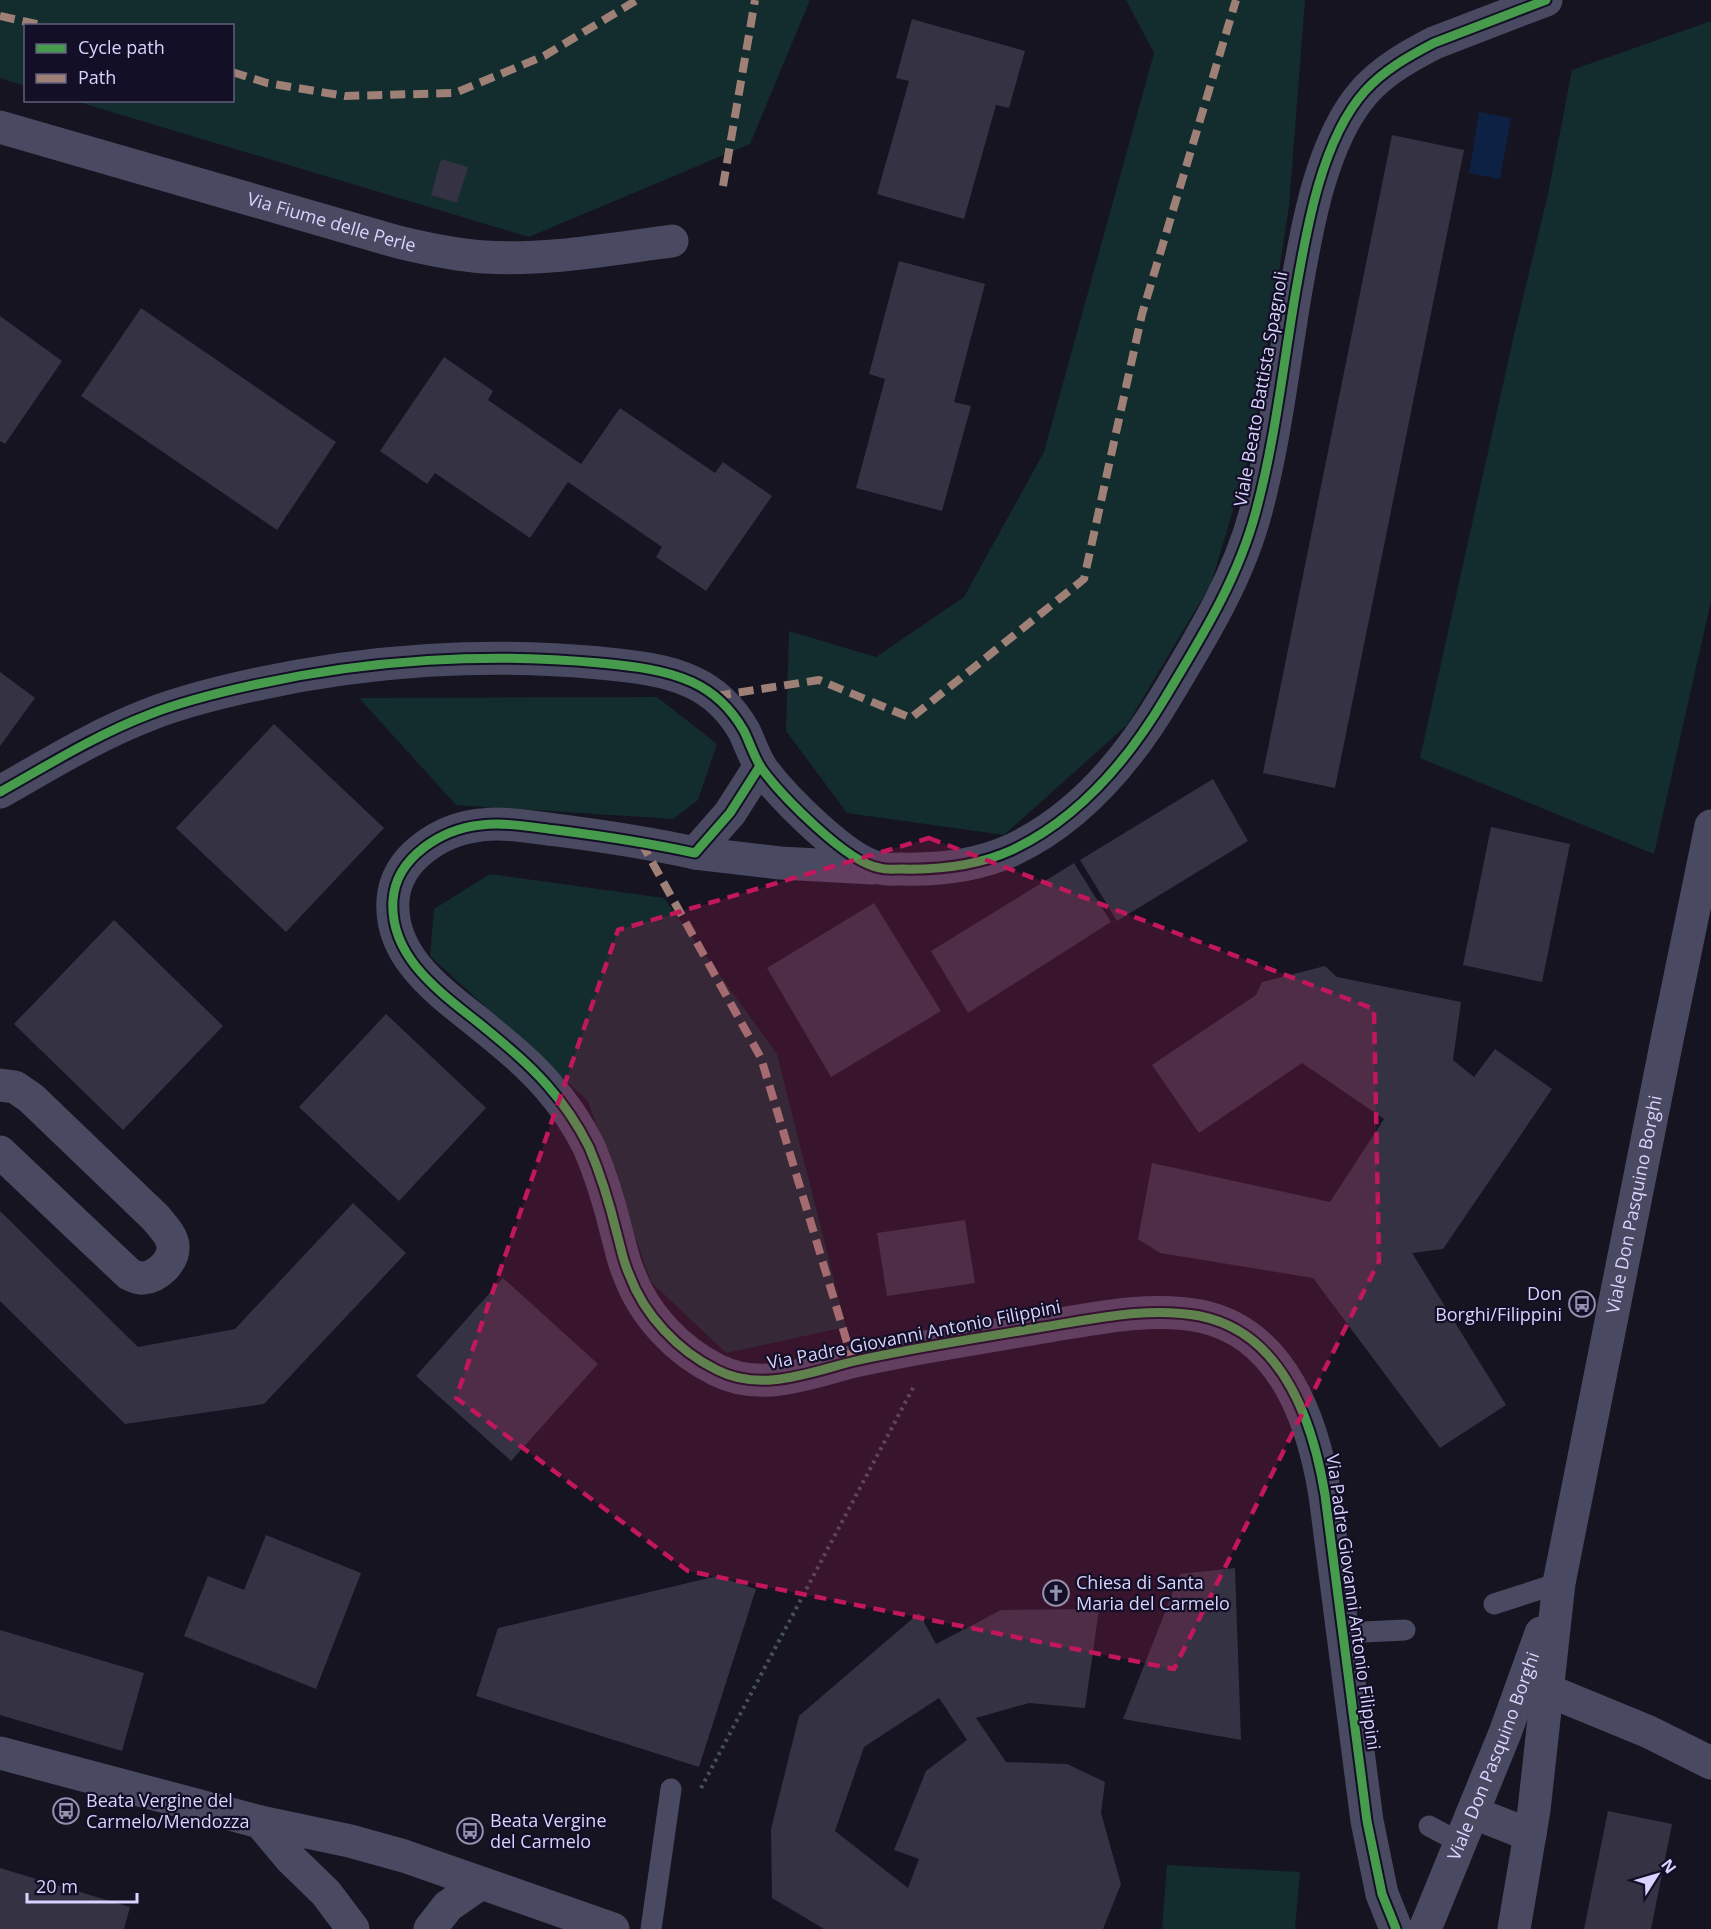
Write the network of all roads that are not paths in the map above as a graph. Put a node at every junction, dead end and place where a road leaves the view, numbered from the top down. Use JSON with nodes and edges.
{"nodes":[{"id":1,"x":1546,"y":0,"type":"edge"},
{"id":2,"x":0,"y":127,"type":"edge"},
{"id":3,"x":672,"y":241,"type":"dead end"},
{"id":4,"x":760,"y":766,"type":"junction"},
{"id":5,"x":0,"y":792,"type":"edge"},
{"id":6,"x":1711,"y":826,"type":"edge"},
{"id":7,"x":695,"y":853,"type":"junction"},
{"id":8,"x":876,"y":868,"type":"junction"},
{"id":9,"x":0,"y":1085,"type":"edge"},
{"id":10,"x":0,"y":1152,"type":"edge"},
{"id":11,"x":1558,"y":1583,"type":"junction"},
{"id":12,"x":1494,"y":1604,"type":"dead end"},
{"id":13,"x":1405,"y":1630,"type":"dead end"},
{"id":14,"x":1343,"y":1634,"type":"junction"},
{"id":15,"x":1548,"y":1690,"type":"junction"},
{"id":16,"x":0,"y":1753,"type":"edge"},
{"id":17,"x":1711,"y":1763,"type":"edge"},
{"id":18,"x":670,"y":1789,"type":"dead end"},
{"id":19,"x":1474,"y":1813,"type":"junction"},
{"id":20,"x":260,"y":1822,"type":"junction"},
{"id":21,"x":1429,"y":1826,"type":"dead end"},
{"id":22,"x":1530,"y":1835,"type":"junction"},
{"id":23,"x":1461,"y":1843,"type":"junction"},
{"id":24,"x":482,"y":1883,"type":"junction"},
{"id":25,"x":353,"y":1929,"type":"edge"},
{"id":26,"x":430,"y":1929,"type":"edge"},
{"id":27,"x":614,"y":1929,"type":"edge"},
{"id":28,"x":651,"y":1929,"type":"edge"},
{"id":29,"x":1396,"y":1929,"type":"edge"},
{"id":30,"x":1425,"y":1929,"type":"edge"},
{"id":31,"x":1514,"y":1929,"type":"edge"}],
"edges":[{"from":1,"to":8,"type":"street","name":"Viale Beato Battista Spagnoli"},
{"from":2,"to":3,"type":"street","name":"Via Fiume delle Perle"},
{"from":4,"to":5,"type":"street"},
{"from":4,"to":7,"type":"street"},
{"from":4,"to":8,"type":"street"},
{"from":6,"to":11,"type":"street","name":"Viale Don Pasquino Borghi"},
{"from":7,"to":8,"type":"street","name":"Viale Beato Battista Spagnoli"},
{"from":7,"to":14,"type":"street","name":"Via Padre Giovanni Antonio Filippini"},
{"from":9,"to":10,"type":"street"},
{"from":11,"to":12,"type":"lane"},
{"from":11,"to":15,"type":"street","name":"Viale Don Pasquino Borghi"},
{"from":11,"to":19,"type":"street","name":"Viale Don Pasquino Borghi"},
{"from":13,"to":14,"type":"lane"},
{"from":14,"to":29,"type":"street","name":"Via Padre Giovanni Antonio Filippini"},
{"from":15,"to":17,"type":"street"},
{"from":15,"to":22,"type":"street","name":"Viale Don Pasquino Borghi"},
{"from":16,"to":20,"type":"street"},
{"from":18,"to":28,"type":"lane"},
{"from":19,"to":22,"type":"street"},
{"from":19,"to":23,"type":"street","name":"Viale Don Pasquino Borghi"},
{"from":20,"to":24,"type":"street"},
{"from":20,"to":25,"type":"street"},
{"from":21,"to":23,"type":"lane"},
{"from":22,"to":31,"type":"street","name":"Viale Don Pasquino Borghi"},
{"from":23,"to":30,"type":"street","name":"Viale Don Pasquino Borghi"},
{"from":24,"to":26,"type":"street"},
{"from":24,"to":27,"type":"street"}]}
